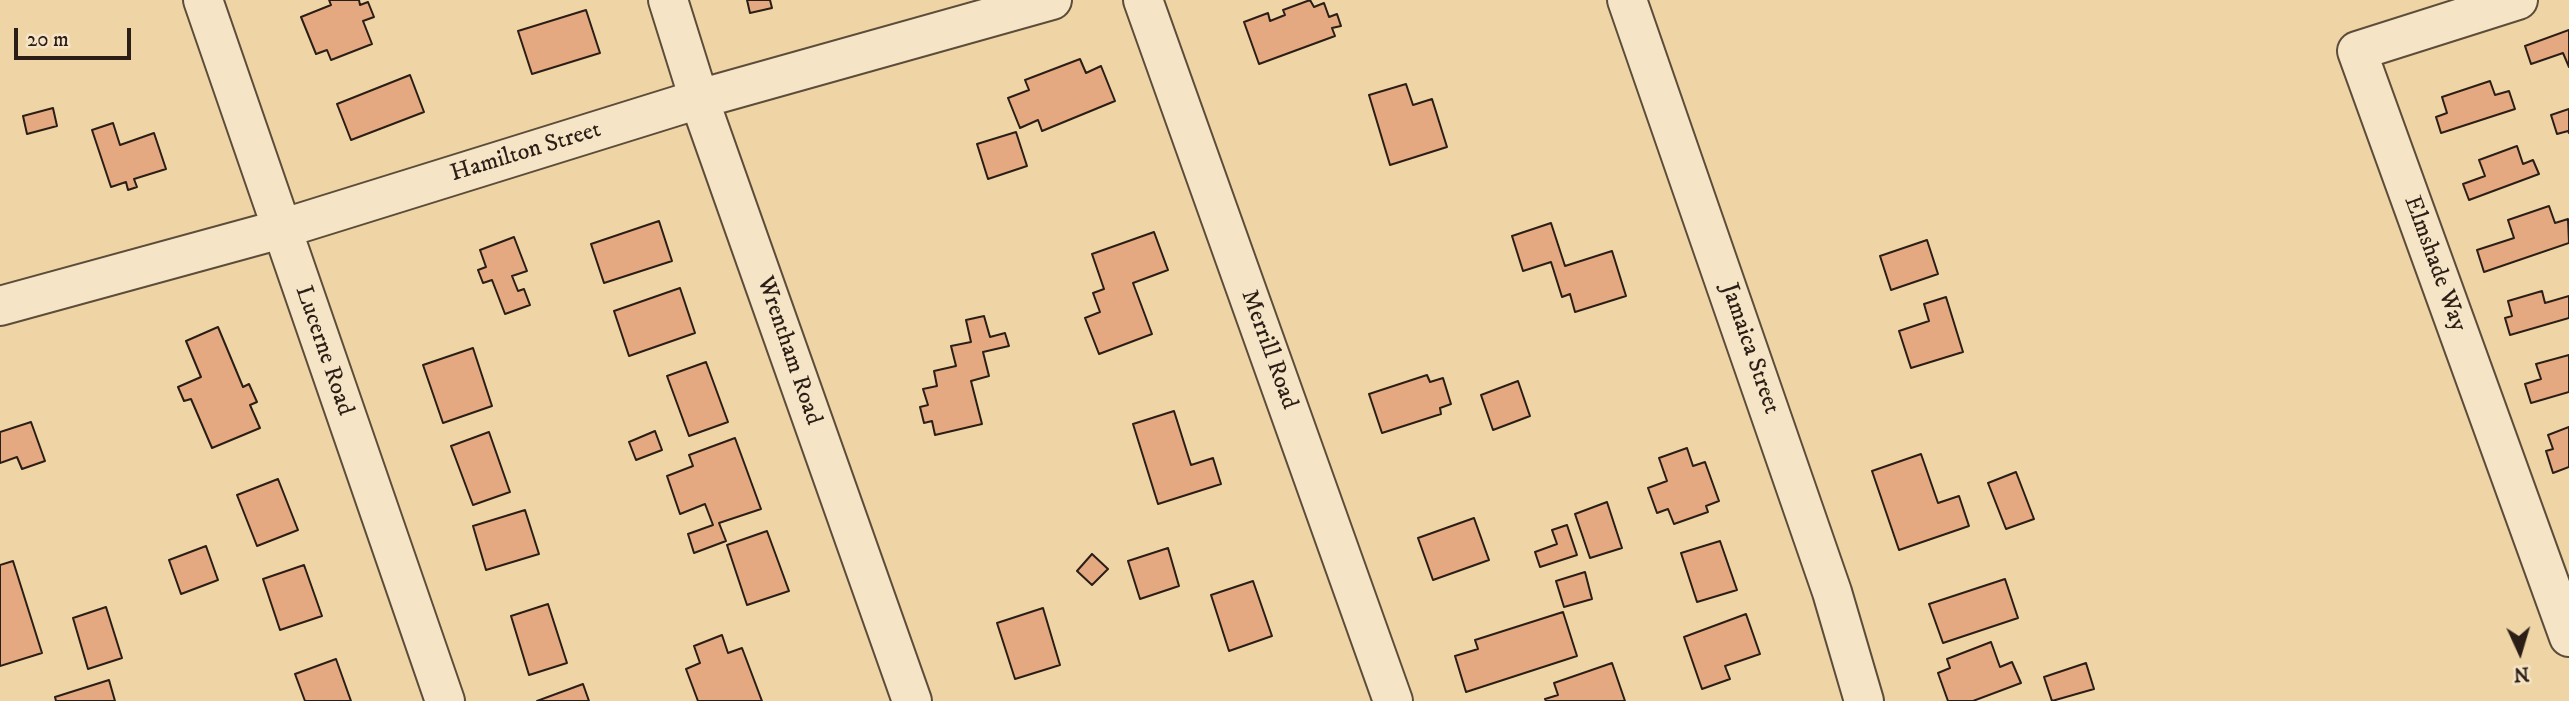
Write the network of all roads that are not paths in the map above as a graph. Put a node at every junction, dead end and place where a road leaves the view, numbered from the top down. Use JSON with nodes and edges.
{"nodes":[{"id":1,"x":203,"y":0,"type":"edge"},
{"id":2,"x":668,"y":0,"type":"edge"},
{"id":3,"x":1052,"y":0,"type":"edge"},
{"id":4,"x":1143,"y":0,"type":"edge"},
{"id":5,"x":1627,"y":0,"type":"edge"},
{"id":6,"x":2518,"y":0,"type":"edge"},
{"id":7,"x":699,"y":99,"type":"junction"},
{"id":8,"x":281,"y":229,"type":"junction"},
{"id":9,"x":0,"y":306,"type":"edge"},
{"id":10,"x":2569,"y":637,"type":"edge"},
{"id":11,"x":445,"y":701,"type":"edge"},
{"id":12,"x":912,"y":701,"type":"edge"},
{"id":13,"x":1393,"y":701,"type":"edge"},
{"id":14,"x":1864,"y":701,"type":"edge"}],
"edges":[{"from":1,"to":8,"type":"street","name":"Lucerne Road"},
{"from":2,"to":7,"type":"street","name":"Wrentham Road"},
{"from":3,"to":7,"type":"street","name":"Hamilton Street"},
{"from":4,"to":13,"type":"street","name":"Merrill Road"},
{"from":5,"to":14,"type":"street","name":"Jamaica Street"},
{"from":6,"to":10,"type":"street","name":"Elmshade Way"},
{"from":7,"to":8,"type":"street","name":"Hamilton Street"},
{"from":7,"to":12,"type":"street","name":"Wrentham Road"},
{"from":8,"to":9,"type":"street","name":"Hamilton Street"},
{"from":8,"to":11,"type":"street","name":"Lucerne Road"}]}
